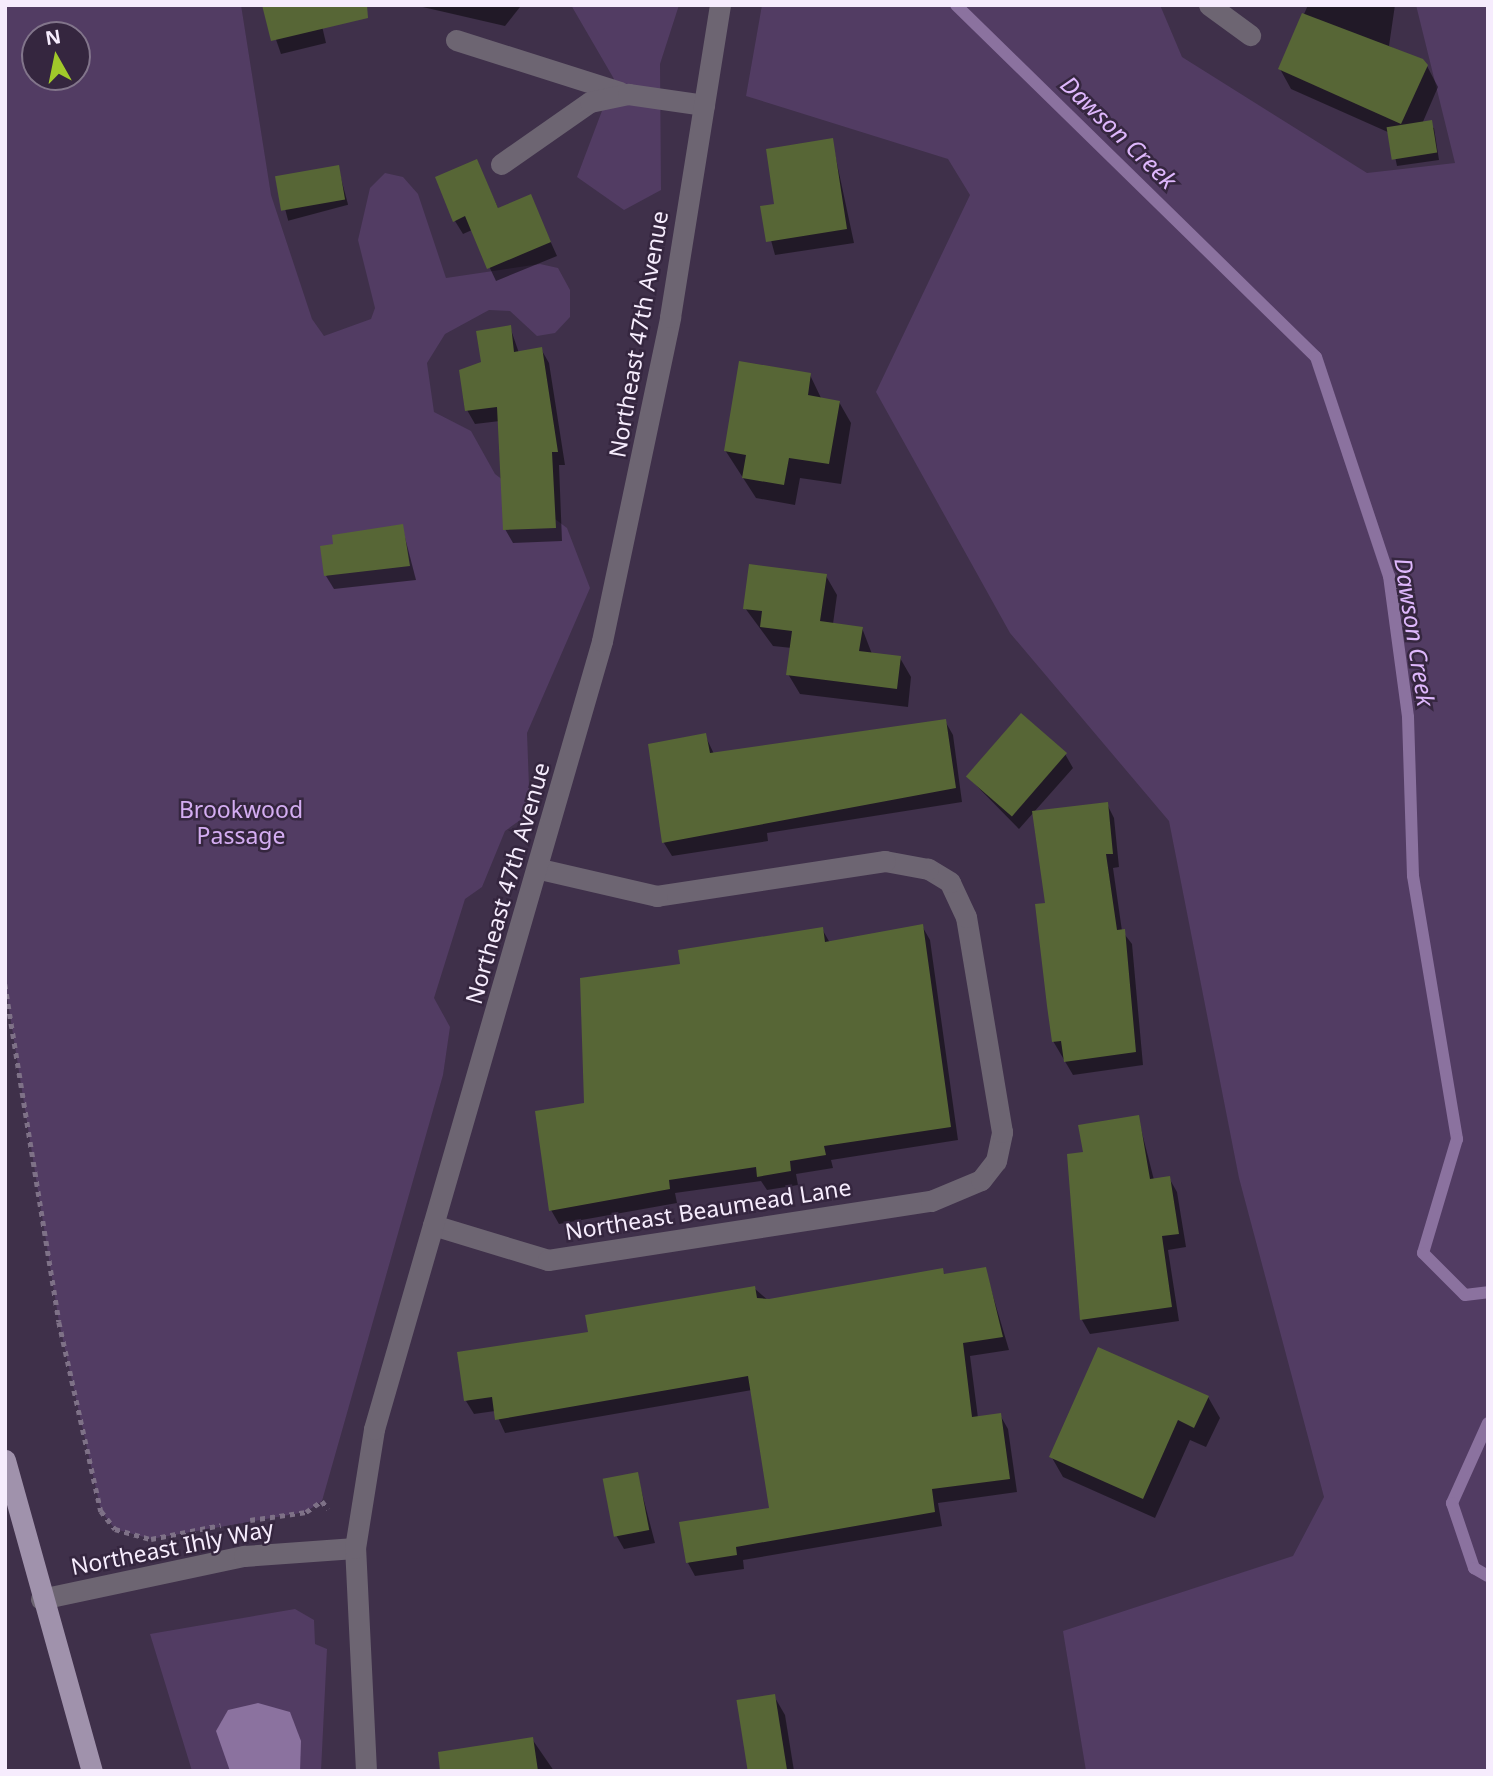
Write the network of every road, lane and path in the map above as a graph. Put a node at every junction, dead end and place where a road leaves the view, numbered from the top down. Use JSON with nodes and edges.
{"nodes":[{"id":1,"x":719,"y":5,"type":"edge"},
{"id":2,"x":1209,"y":5,"type":"edge"},
{"id":3,"x":1250,"y":35,"type":"dead end"},
{"id":4,"x":456,"y":40,"type":"dead end"},
{"id":5,"x":628,"y":94,"type":"junction"},
{"id":6,"x":704,"y":105,"type":"junction"},
{"id":7,"x":501,"y":164,"type":"dead end"},
{"id":8,"x":540,"y":869,"type":"junction"},
{"id":9,"x":5,"y":984,"type":"edge"},
{"id":10,"x":433,"y":1226,"type":"junction"},
{"id":11,"x":5,"y":1460,"type":"edge"},
{"id":12,"x":322,"y":1501,"type":"dead end"},
{"id":13,"x":355,"y":1548,"type":"junction"},
{"id":14,"x":41,"y":1600,"type":"junction"},
{"id":15,"x":92,"y":1771,"type":"edge"},
{"id":16,"x":366,"y":1771,"type":"edge"}],
"edges":[{"from":1,"to":6,"type":"street","name":"Northeast 47th Avenue"},
{"from":2,"to":3,"type":"street"},
{"from":4,"to":5,"type":"street"},
{"from":5,"to":6,"type":"street"},
{"from":5,"to":7,"type":"street"},
{"from":6,"to":8,"type":"street","name":"Northeast 47th Avenue"},
{"from":8,"to":10,"type":"street","name":"Northeast 47th Avenue"},
{"from":8,"to":10,"type":"street","name":"Northeast Beaumead Lane"},
{"from":9,"to":12,"type":"path"},
{"from":10,"to":13,"type":"street","name":"Northeast 47th Avenue"},
{"from":11,"to":14,"type":"main road"},
{"from":13,"to":14,"type":"street","name":"Northeast Ihly Way"},
{"from":13,"to":16,"type":"street","name":"Northeast 47th Avenue"},
{"from":14,"to":15,"type":"main road"}]}
